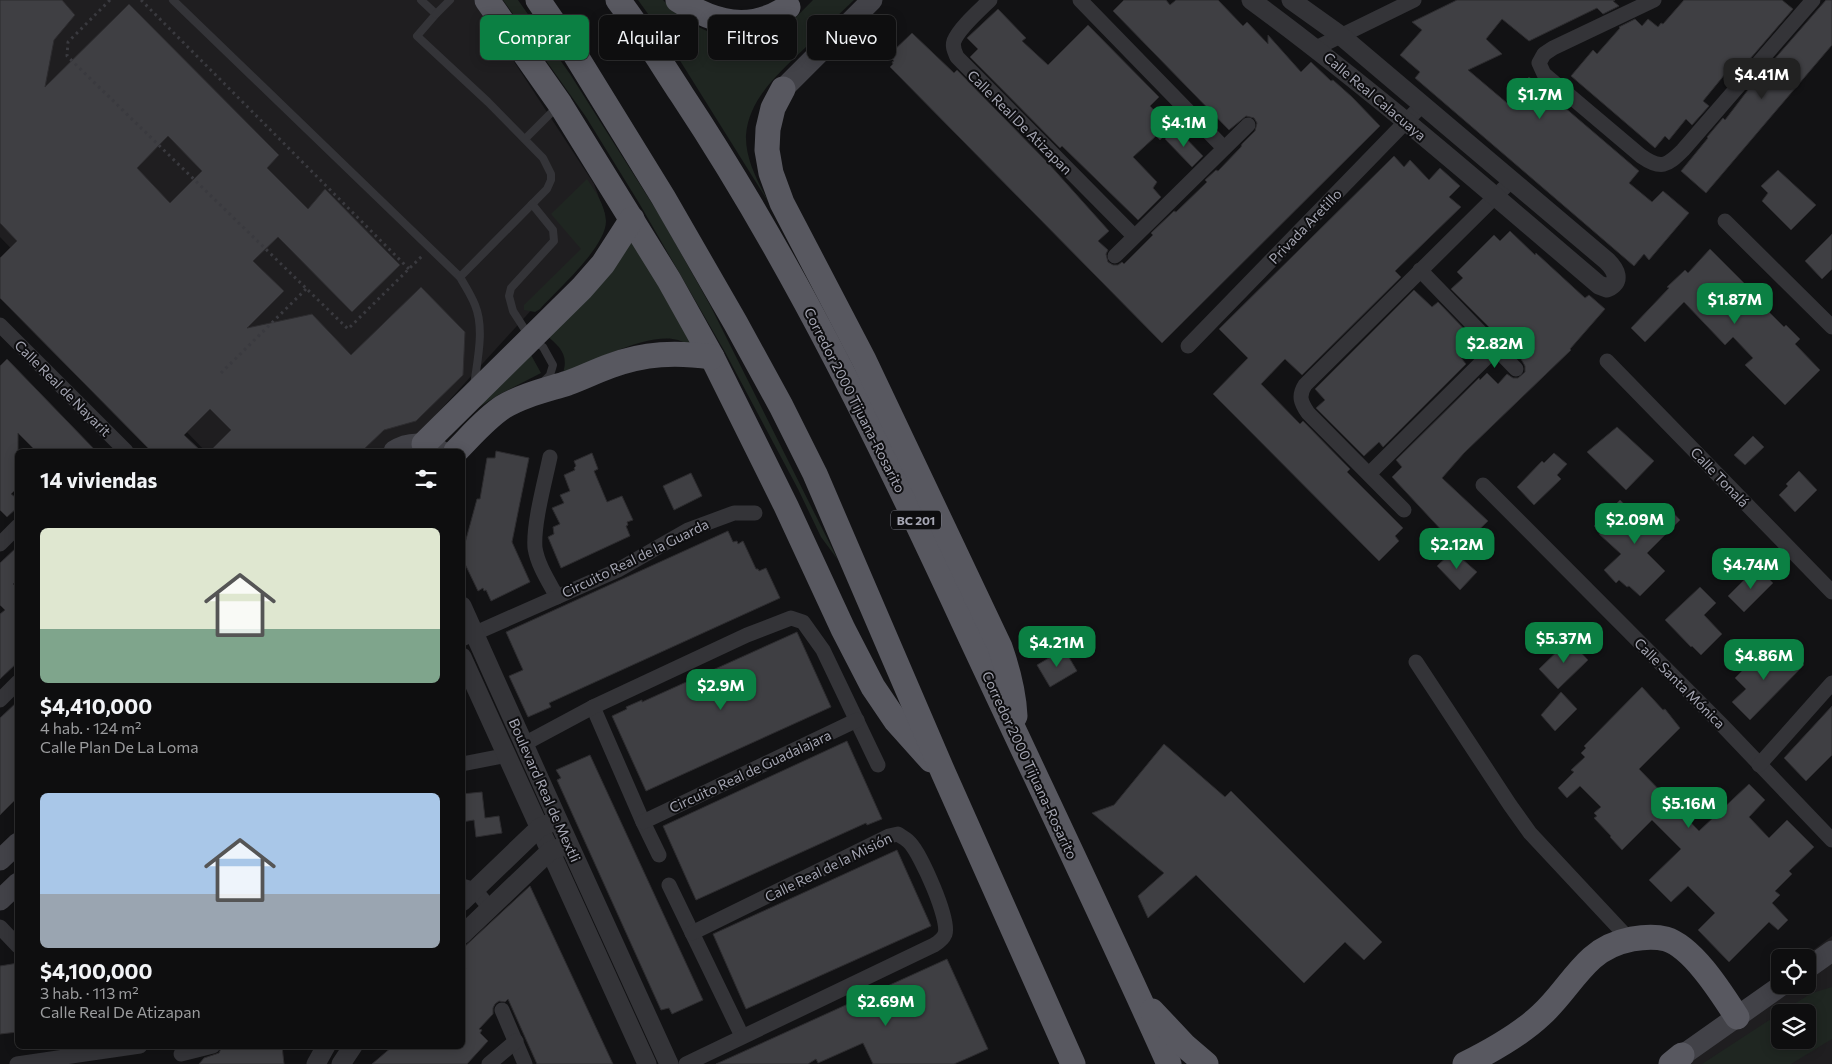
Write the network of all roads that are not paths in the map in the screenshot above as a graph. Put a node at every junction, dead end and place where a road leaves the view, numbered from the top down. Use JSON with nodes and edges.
{"nodes":[{"id":1,"x":173,"y":0,"type":"edge"},
{"id":2,"x":421,"y":0,"type":"edge"},
{"id":3,"x":450,"y":0,"type":"edge"},
{"id":4,"x":488,"y":0,"type":"edge"},
{"id":5,"x":538,"y":0,"type":"edge"},
{"id":6,"x":618,"y":0,"type":"edge"},
{"id":7,"x":678,"y":0,"type":"edge"},
{"id":8,"x":872,"y":0,"type":"edge"},
{"id":9,"x":990,"y":0,"type":"edge"},
{"id":10,"x":1080,"y":0,"type":"edge"},
{"id":11,"x":1251,"y":0,"type":"edge"},
{"id":12,"x":1291,"y":0,"type":"edge"},
{"id":13,"x":1414,"y":0,"type":"edge"},
{"id":14,"x":1654,"y":0,"type":"edge"},
{"id":15,"x":1813,"y":0,"type":"edge"},
{"id":16,"x":788,"y":2,"type":"edge"},
{"id":17,"x":436,"y":14,"type":"junction"},
{"id":18,"x":1340,"y":35,"type":"junction"},
{"id":19,"x":1316,"y":48,"type":"junction"},
{"id":20,"x":783,"y":89,"type":"joint"},
{"id":21,"x":560,"y":104,"type":"junction"},
{"id":22,"x":1422,"y":105,"type":"junction"},
{"id":23,"x":1406,"y":122,"type":"junction"},
{"id":24,"x":1248,"y":125,"type":"dead end"},
{"id":25,"x":525,"y":139,"type":"junction"},
{"id":26,"x":1224,"y":148,"type":"junction"},
{"id":27,"x":1512,"y":180,"type":"junction"},
{"id":28,"x":1495,"y":196,"type":"junction"},
{"id":29,"x":532,"y":204,"type":"junction"},
{"id":30,"x":632,"y":219,"type":"junction"},
{"id":31,"x":1726,"y":222,"type":"dead end"},
{"id":32,"x":1134,"y":236,"type":"junction"},
{"id":33,"x":1115,"y":256,"type":"dead end"},
{"id":34,"x":1420,"y":270,"type":"junction"},
{"id":35,"x":460,"y":278,"type":"junction"},
{"id":36,"x":0,"y":325,"type":"edge"},
{"id":37,"x":1832,"y":327,"type":"edge"},
{"id":38,"x":531,"y":338,"type":"junction"},
{"id":39,"x":1188,"y":346,"type":"dead end"},
{"id":40,"x":1496,"y":348,"type":"junction"},
{"id":41,"x":712,"y":357,"type":"junction"},
{"id":42,"x":1607,"y":362,"type":"dead end"},
{"id":43,"x":1516,"y":369,"type":"dead end"},
{"id":44,"x":472,"y":395,"type":"junction"},
{"id":45,"x":522,"y":398,"type":"junction"},
{"id":46,"x":433,"y":448,"type":"edge"},
{"id":47,"x":124,"y":449,"type":"edge"},
{"id":48,"x":399,"y":449,"type":"edge"},
{"id":49,"x":458,"y":449,"type":"edge"},
{"id":50,"x":550,"y":457,"type":"dead end"},
{"id":51,"x":1369,"y":474,"type":"junction"},
{"id":52,"x":1483,"y":485,"type":"dead end"},
{"id":53,"x":1404,"y":510,"type":"dead end"},
{"id":54,"x":755,"y":513,"type":"dead end"},
{"id":55,"x":15,"y":529,"type":"edge"},
{"id":56,"x":0,"y":544,"type":"edge"},
{"id":57,"x":1832,"y":592,"type":"edge"},
{"id":58,"x":557,"y":597,"type":"junction"},
{"id":59,"x":465,"y":621,"type":"edge"},
{"id":60,"x":468,"y":636,"type":"edge"},
{"id":61,"x":1416,"y":662,"type":"dead end"},
{"id":62,"x":465,"y":663,"type":"edge"},
{"id":63,"x":1832,"y":683,"type":"edge"},
{"id":64,"x":15,"y":685,"type":"edge"},
{"id":65,"x":0,"y":700,"type":"edge"},
{"id":66,"x":593,"y":707,"type":"junction"},
{"id":67,"x":857,"y":720,"type":"junction"},
{"id":68,"x":1016,"y":736,"type":"junction"},
{"id":69,"x":524,"y":744,"type":"junction"},
{"id":70,"x":508,"y":755,"type":"junction"},
{"id":71,"x":465,"y":763,"type":"edge"},
{"id":72,"x":878,"y":765,"type":"dead end"},
{"id":73,"x":1759,"y":765,"type":"junction"},
{"id":74,"x":943,"y":772,"type":"junction"},
{"id":75,"x":558,"y":820,"type":"junction"},
{"id":76,"x":643,"y":822,"type":"junction"},
{"id":77,"x":539,"y":828,"type":"junction"},
{"id":78,"x":1832,"y":840,"type":"edge"},
{"id":79,"x":569,"y":844,"type":"junction"},
{"id":80,"x":15,"y":846,"type":"edge"},
{"id":81,"x":550,"y":851,"type":"junction"},
{"id":82,"x":659,"y":855,"type":"dead end"},
{"id":83,"x":0,"y":860,"type":"edge"},
{"id":84,"x":669,"y":884,"type":"dead end"},
{"id":85,"x":15,"y":886,"type":"edge"},
{"id":86,"x":467,"y":892,"type":"edge"},
{"id":87,"x":0,"y":900,"type":"edge"},
{"id":88,"x":490,"y":908,"type":"junction"},
{"id":89,"x":0,"y":927,"type":"edge"},
{"id":90,"x":465,"y":932,"type":"edge"},
{"id":91,"x":692,"y":933,"type":"junction"},
{"id":92,"x":1629,"y":939,"type":"junction"},
{"id":93,"x":15,"y":943,"type":"edge"},
{"id":94,"x":1832,"y":951,"type":"edge"},
{"id":95,"x":1816,"y":962,"type":"edge"},
{"id":96,"x":628,"y":975,"type":"junction"},
{"id":97,"x":609,"y":984,"type":"junction"},
{"id":98,"x":1771,"y":993,"type":"edge"},
{"id":99,"x":1139,"y":997,"type":"junction"},
{"id":100,"x":502,"y":1010,"type":"dead end"},
{"id":101,"x":1736,"y":1017,"type":"junction"},
{"id":102,"x":742,"y":1036,"type":"junction"},
{"id":103,"x":516,"y":1041,"type":"junction"},
{"id":104,"x":120,"y":1049,"type":"edge"},
{"id":105,"x":201,"y":1049,"type":"edge"},
{"id":106,"x":324,"y":1049,"type":"edge"},
{"id":107,"x":351,"y":1049,"type":"edge"},
{"id":108,"x":181,"y":1054,"type":"dead end"},
{"id":109,"x":1674,"y":1061,"type":"edge"},
{"id":110,"x":17,"y":1064,"type":"edge"},
{"id":111,"x":316,"y":1064,"type":"edge"},
{"id":112,"x":341,"y":1064,"type":"edge"},
{"id":113,"x":489,"y":1064,"type":"edge"},
{"id":114,"x":525,"y":1064,"type":"edge"},
{"id":115,"x":647,"y":1064,"type":"edge"},
{"id":116,"x":669,"y":1064,"type":"edge"},
{"id":117,"x":686,"y":1064,"type":"edge"},
{"id":118,"x":1073,"y":1064,"type":"edge"},
{"id":119,"x":1169,"y":1064,"type":"edge"},
{"id":120,"x":1206,"y":1064,"type":"edge"},
{"id":121,"x":1464,"y":1064,"type":"edge"}],
"edges":[{"from":1,"to":35,"type":"lane"},
{"from":2,"to":17,"type":"lane"},
{"from":3,"to":17,"type":"lane"},
{"from":4,"to":21,"type":"highway"},
{"from":5,"to":74,"type":"highway"},
{"from":6,"to":68,"type":"highway","name":"Corredor 2000 Tijuana-Rosarito","number":"BC 201"},
{"from":7,"to":16,"type":"highway"},
{"from":8,"to":20,"type":"main road"},
{"from":9,"to":32,"type":"street","name":"Calle Real De Atizapan"},
{"from":10,"to":26,"type":"street"},
{"from":11,"to":19,"type":"street","name":"Calle Real Calacuaya"},
{"from":12,"to":18,"type":"street","name":"Calle Real Calacuaya"},
{"from":13,"to":18,"type":"street"},
{"from":14,"to":15,"type":"street"},
{"from":17,"to":25,"type":"lane"},
{"from":18,"to":19,"type":"street"},
{"from":18,"to":22,"type":"street","name":"Calle Real Calacuaya"},
{"from":19,"to":23,"type":"street","name":"Calle Real Calacuaya"},
{"from":20,"to":68,"type":"highway"},
{"from":21,"to":25,"type":"lane"},
{"from":21,"to":30,"type":"highway"},
{"from":22,"to":23,"type":"street","name":"Privada Aretillo"},
{"from":22,"to":27,"type":"street","name":"Calle Real Calacuaya"},
{"from":23,"to":28,"type":"street","name":"Calle Real Calacuaya"},
{"from":23,"to":39,"type":"street","name":"Privada Aretillo"},
{"from":24,"to":26,"type":"street"},
{"from":25,"to":29,"type":"lane"},
{"from":26,"to":32,"type":"street"},
{"from":27,"to":28,"type":"street"},
{"from":27,"to":28,"type":"street","name":"Calle Real Calacuaya"},
{"from":28,"to":34,"type":"street"},
{"from":29,"to":35,"type":"lane"},
{"from":29,"to":38,"type":"lane"},
{"from":30,"to":38,"type":"highway"},
{"from":30,"to":41,"type":"highway"},
{"from":31,"to":37,"type":"street"},
{"from":32,"to":33,"type":"street"},
{"from":34,"to":40,"type":"street"},
{"from":34,"to":51,"type":"street"},
{"from":35,"to":44,"type":"lane"},
{"from":36,"to":47,"type":"street","name":"Calle Real de Nayarit"},
{"from":38,"to":44,"type":"highway"},
{"from":38,"to":45,"type":"lane"},
{"from":40,"to":43,"type":"street"},
{"from":40,"to":51,"type":"street"},
{"from":41,"to":45,"type":"highway"},
{"from":41,"to":74,"type":"highway"},
{"from":42,"to":57,"type":"street","name":"Calle Tonalá"},
{"from":44,"to":46,"type":"highway"},
{"from":45,"to":49,"type":"highway"},
{"from":46,"to":48,"type":"main road"},
{"from":50,"to":58,"type":"street"},
{"from":51,"to":53,"type":"street"},
{"from":52,"to":73,"type":"street","name":"Calle Santa Mónica"},
{"from":54,"to":58,"type":"street","name":"Circuito Real de la Guarda"},
{"from":55,"to":56,"type":"street"},
{"from":58,"to":60,"type":"street","name":"Circuito Real de la Guarda"},
{"from":59,"to":60,"type":"street","name":"Boulevard Real de Mextli"},
{"from":60,"to":69,"type":"street","name":"Boulevard Real de Mextli"},
{"from":61,"to":92,"type":"street"},
{"from":62,"to":70,"type":"street","name":"Boulevard Real de Mextli"},
{"from":63,"to":73,"type":"street"},
{"from":64,"to":65,"type":"street"},
{"from":66,"to":67,"type":"street"},
{"from":66,"to":69,"type":"street"},
{"from":66,"to":76,"type":"street"},
{"from":67,"to":72,"type":"street"},
{"from":67,"to":76,"type":"street","name":"Circuito Real de Guadalajara"},
{"from":68,"to":99,"type":"highway","name":"Corredor 2000 Tijuana-Rosarito","number":"BC 201"},
{"from":69,"to":75,"type":"street","name":"Boulevard Real de Mextli"},
{"from":70,"to":71,"type":"street"},
{"from":70,"to":77,"type":"street","name":"Boulevard Real de Mextli"},
{"from":73,"to":78,"type":"street","name":"Calle Santa Mónica"},
{"from":74,"to":118,"type":"highway"},
{"from":75,"to":77,"type":"street"},
{"from":75,"to":79,"type":"street","name":"Boulevard Real de Mextli"},
{"from":76,"to":82,"type":"street"},
{"from":77,"to":81,"type":"street","name":"Boulevard Real de Mextli"},
{"from":77,"to":86,"type":"street"},
{"from":79,"to":81,"type":"street"},
{"from":79,"to":96,"type":"street","name":"Boulevard Real de Mextli"},
{"from":80,"to":83,"type":"main road"},
{"from":81,"to":88,"type":"street"},
{"from":81,"to":97,"type":"street","name":"Boulevard Real de Mextli"},
{"from":84,"to":91,"type":"street"},
{"from":85,"to":87,"type":"main road"},
{"from":86,"to":88,"type":"street"},
{"from":88,"to":90,"type":"street"},
{"from":89,"to":93,"type":"street"},
{"from":91,"to":102,"type":"street"},
{"from":91,"to":102,"type":"street","name":"Calle Real de la Misión"},
{"from":92,"to":101,"type":"highway"},
{"from":92,"to":121,"type":"highway"},
{"from":94,"to":95,"type":"main road"},
{"from":96,"to":97,"type":"street"},
{"from":96,"to":116,"type":"street","name":"Boulevard Real de Mextli"},
{"from":97,"to":115,"type":"street","name":"Boulevard Real de Mextli"},
{"from":98,"to":101,"type":"main road"},
{"from":99,"to":119,"type":"highway","name":"Corredor 2000 Tijuana-Rosarito","number":"BC 201"},
{"from":99,"to":120,"type":"highway"},
{"from":100,"to":103,"type":"street"},
{"from":101,"to":109,"type":"main road"},
{"from":102,"to":117,"type":"street","name":"Calle Real de la Misión"},
{"from":103,"to":113,"type":"street"},
{"from":103,"to":114,"type":"street"},
{"from":104,"to":110,"type":"street"},
{"from":105,"to":108,"type":"street"},
{"from":106,"to":111,"type":"street"},
{"from":107,"to":112,"type":"street"}]}
